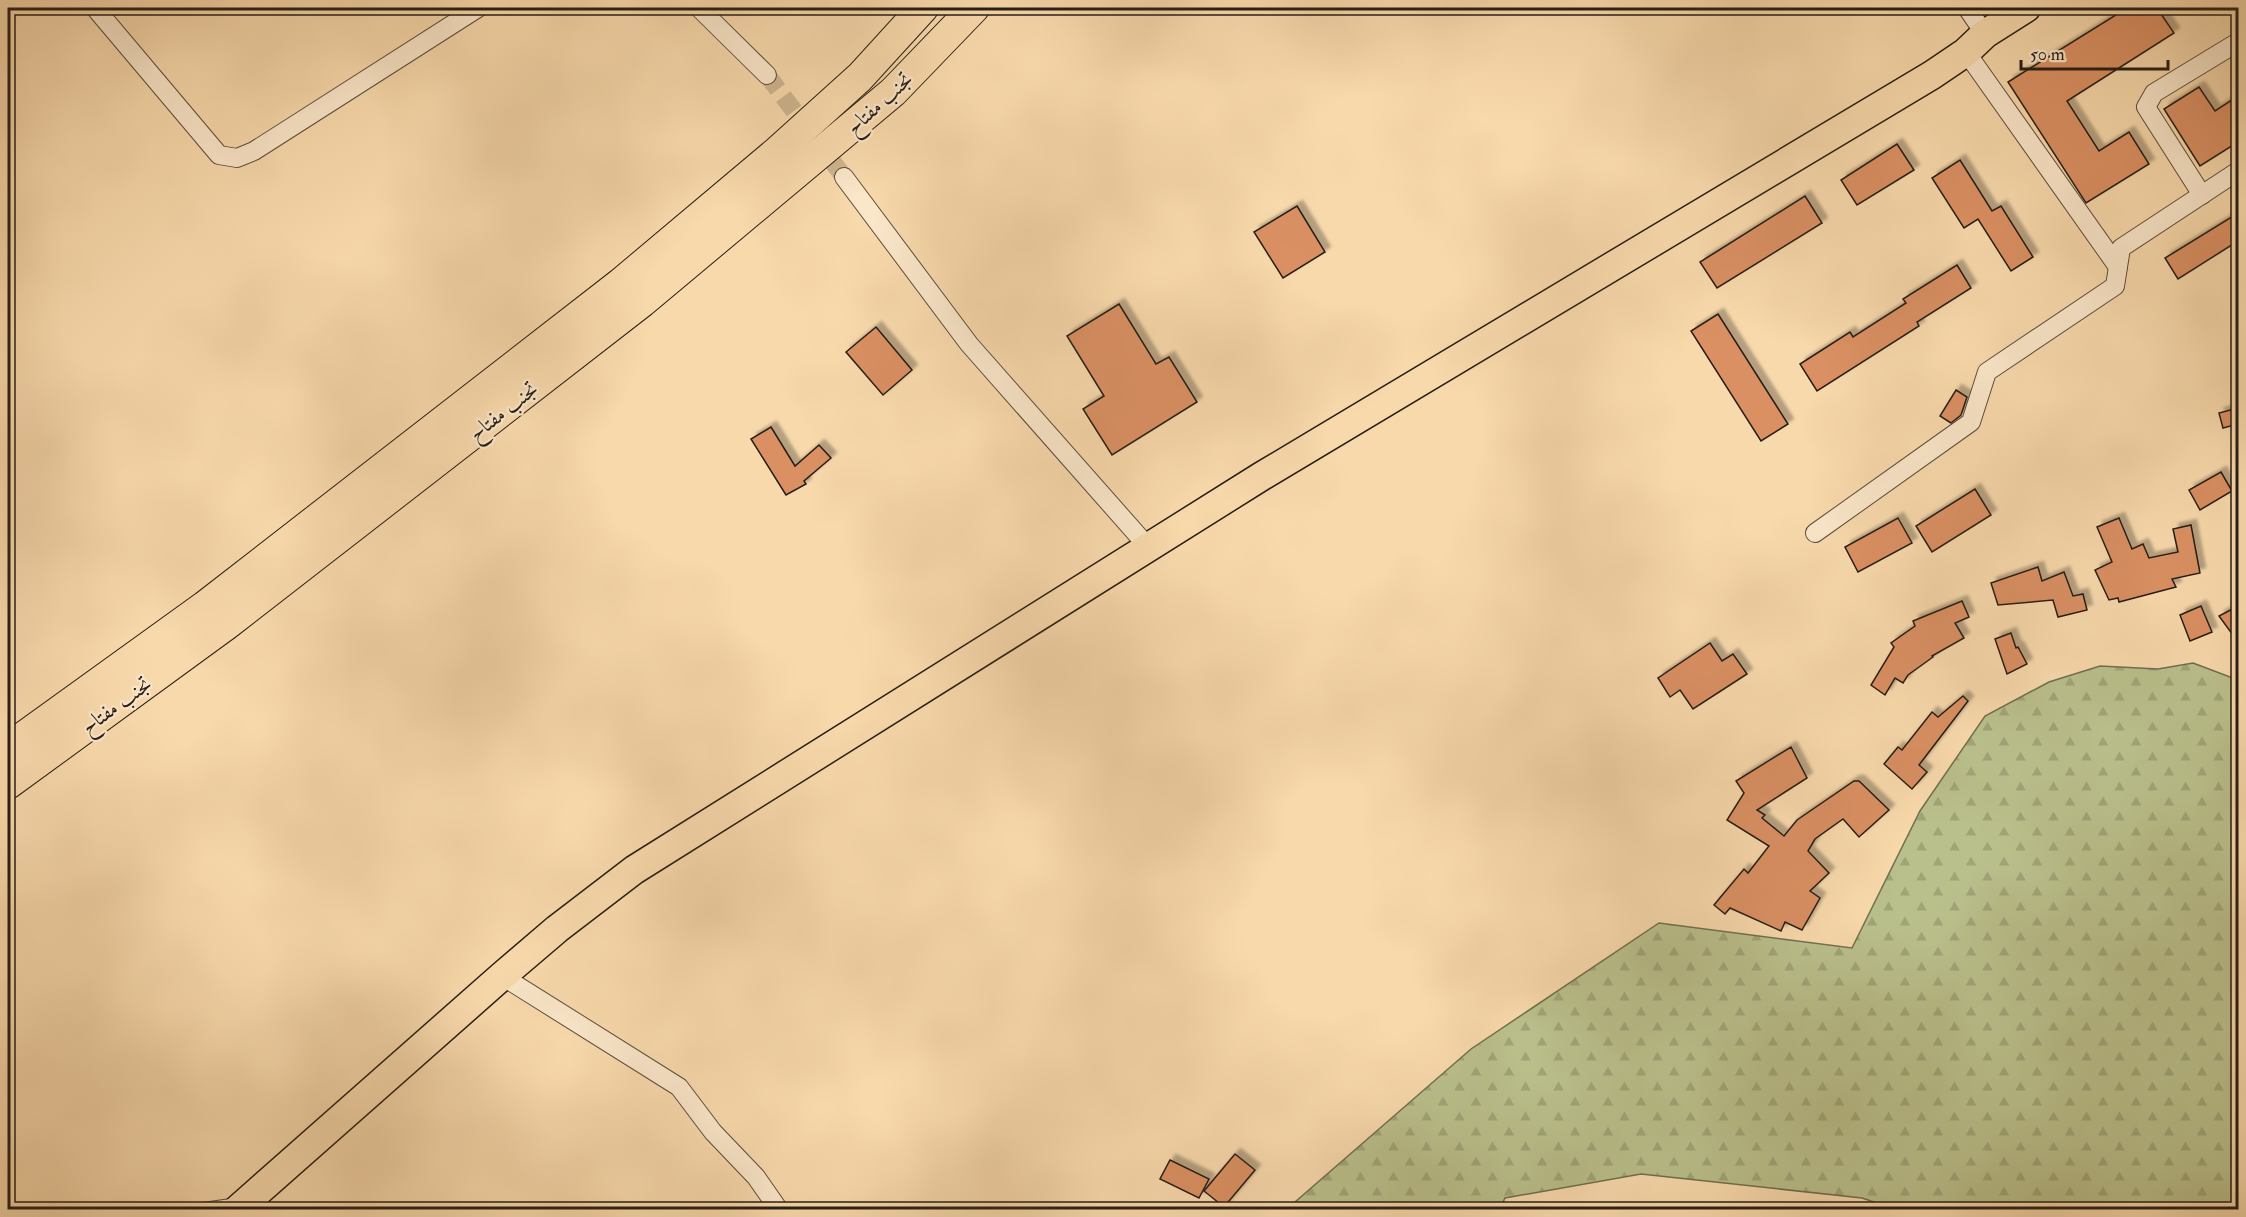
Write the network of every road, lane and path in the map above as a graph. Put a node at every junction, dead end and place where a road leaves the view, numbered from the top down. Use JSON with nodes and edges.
{"nodes":[{"id":1,"x":95,"y":8,"type":"edge"},
{"id":2,"x":478,"y":8,"type":"edge"},
{"id":3,"x":699,"y":8,"type":"edge"},
{"id":4,"x":923,"y":8,"type":"edge"},
{"id":5,"x":974,"y":8,"type":"edge"},
{"id":6,"x":1967,"y":8,"type":"edge"},
{"id":7,"x":2026,"y":8,"type":"edge"},
{"id":8,"x":2238,"y":42,"type":"edge"},
{"id":9,"x":1976,"y":43,"type":"junction"},
{"id":10,"x":767,"y":75,"type":"tunnel mouth"},
{"id":11,"x":2238,"y":171,"type":"edge"},
{"id":12,"x":844,"y":177,"type":"tunnel mouth"},
{"id":13,"x":2202,"y":195,"type":"junction"},
{"id":14,"x":2118,"y":267,"type":"junction"},
{"id":15,"x":1815,"y":533,"type":"dead end"},
{"id":16,"x":1149,"y":548,"type":"junction"},
{"id":17,"x":8,"y":748,"type":"edge"},
{"id":18,"x":8,"y":784,"type":"edge"},
{"id":19,"x":502,"y":976,"type":"junction"},
{"id":20,"x":242,"y":1205,"type":"edge"},
{"id":21,"x":185,"y":1209,"type":"edge"},
{"id":22,"x":779,"y":1209,"type":"edge"}],
"edges":[{"from":1,"to":2,"type":"street"},
{"from":3,"to":10,"type":"street"},
{"from":4,"to":17,"type":"highway","name":"تجنب مفتاح"},
{"from":5,"to":18,"type":"highway","name":"تجنب مفتاح"},
{"from":6,"to":9,"type":"street"},
{"from":7,"to":9,"type":"main road"},
{"from":8,"to":13,"type":"street"},
{"from":9,"to":14,"type":"street"},
{"from":9,"to":16,"type":"main road"},
{"from":11,"to":13,"type":"street"},
{"from":12,"to":16,"type":"street"},
{"from":13,"to":14,"type":"street"},
{"from":14,"to":15,"type":"street"},
{"from":16,"to":19,"type":"main road"},
{"from":19,"to":20,"type":"main road"},
{"from":19,"to":22,"type":"street"},
{"from":20,"to":21,"type":"lane"}]}
